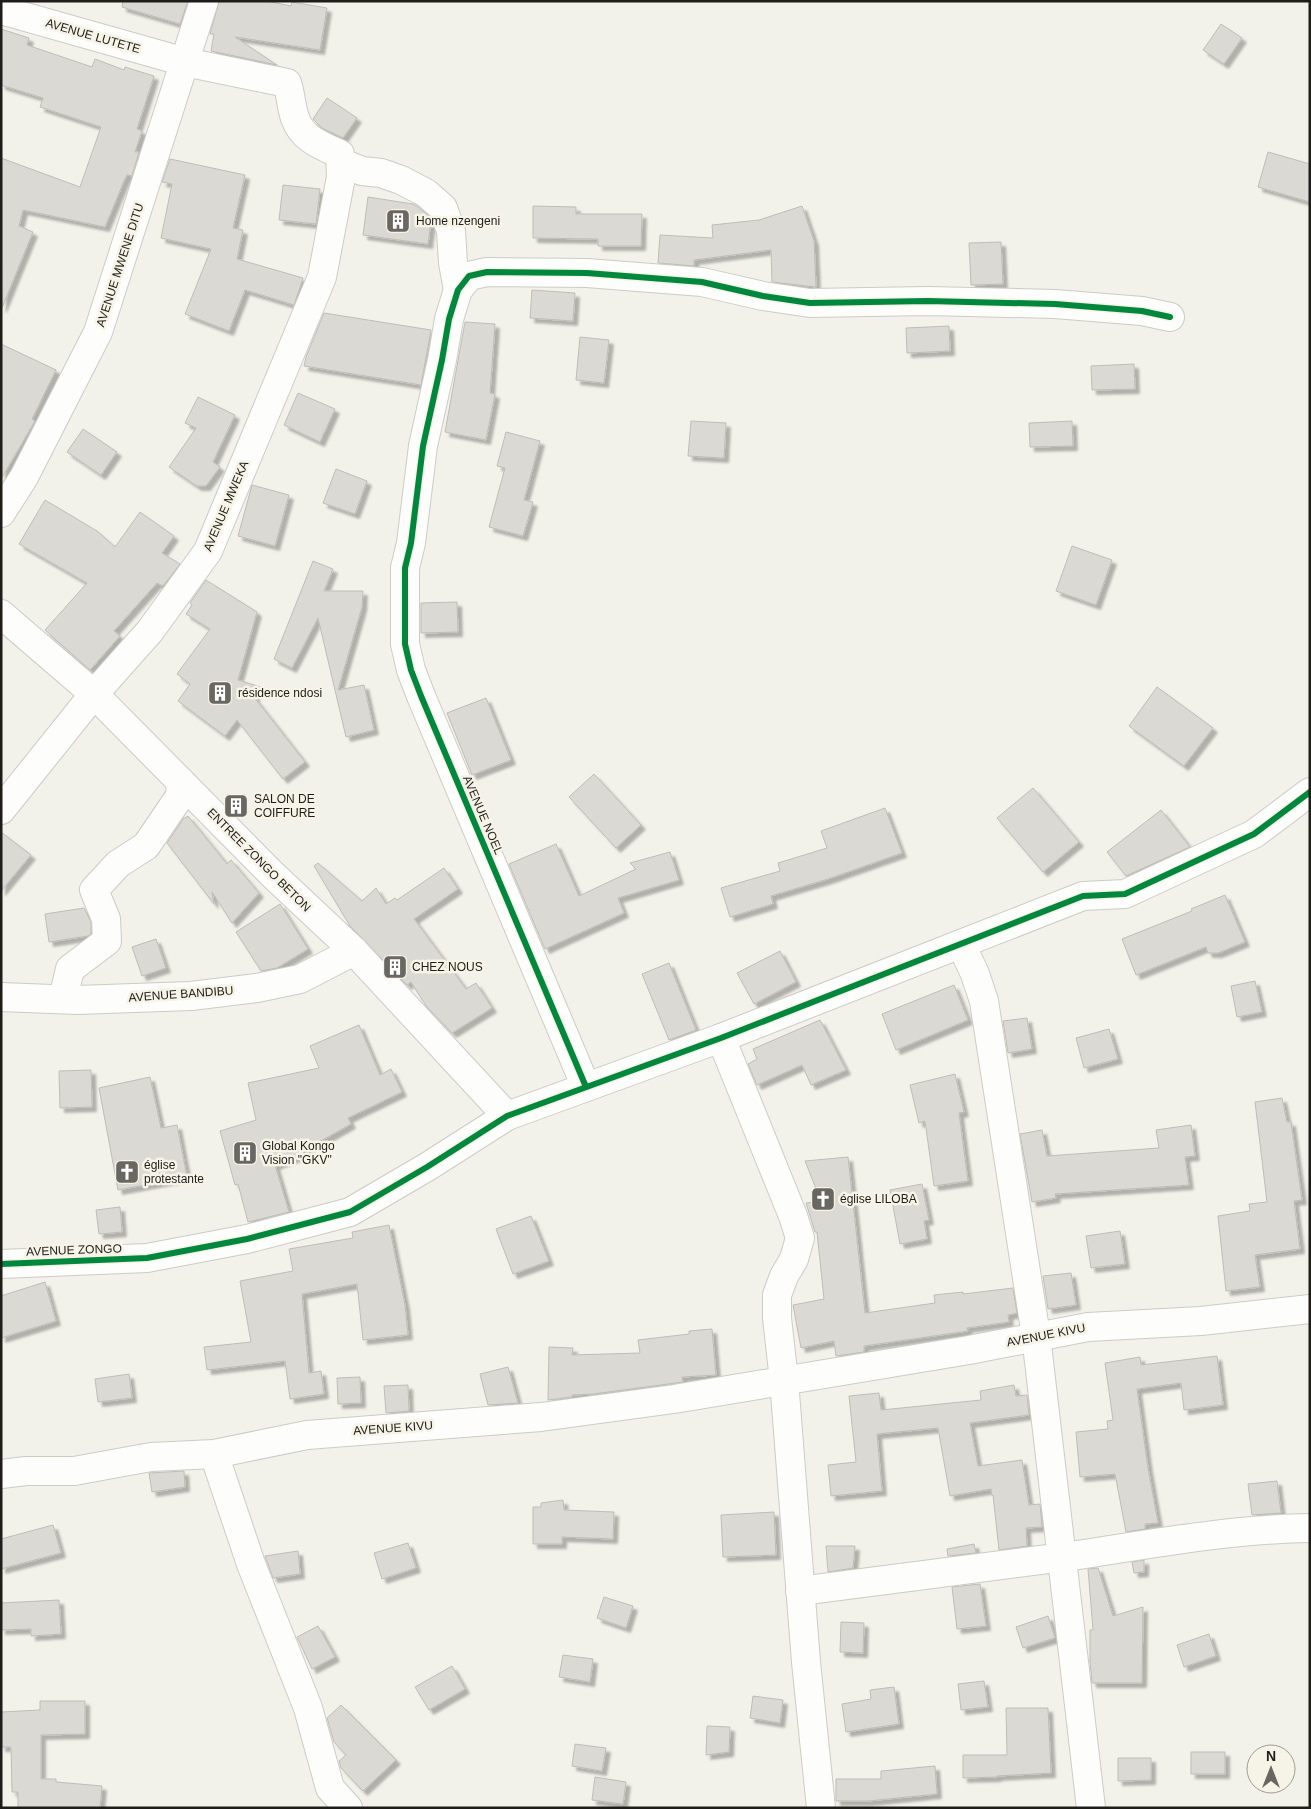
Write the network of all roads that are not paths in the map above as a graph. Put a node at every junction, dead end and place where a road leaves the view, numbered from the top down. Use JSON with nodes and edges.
{"nodes":[{"id":1,"x":204,"y":1,"type":"edge"},
{"id":2,"x":1,"y":10,"type":"edge"},
{"id":3,"x":186,"y":62,"type":"junction"},
{"id":4,"x":341,"y":170,"type":"junction"},
{"id":5,"x":458,"y":290,"type":"junction"},
{"id":6,"x":1170,"y":317,"type":"dead end"},
{"id":7,"x":1,"y":513,"type":"edge"},
{"id":8,"x":1,"y":614,"type":"edge"},
{"id":9,"x":94,"y":694,"type":"junction"},
{"id":10,"x":181,"y":782,"type":"junction"},
{"id":11,"x":1310,"y":792,"type":"edge"},
{"id":12,"x":1,"y":810,"type":"edge"},
{"id":13,"x":960,"y":944,"type":"junction"},
{"id":14,"x":354,"y":951,"type":"junction"},
{"id":15,"x":1,"y":997,"type":"edge"},
{"id":16,"x":63,"y":999,"type":"junction"},
{"id":17,"x":721,"y":1038,"type":"junction"},
{"id":18,"x":586,"y":1087,"type":"junction"},
{"id":19,"x":507,"y":1116,"type":"junction"},
{"id":20,"x":1,"y":1264,"type":"edge"},
{"id":21,"x":1310,"y":1309,"type":"edge"},
{"id":22,"x":1036,"y":1336,"type":"junction"},
{"id":23,"x":784,"y":1380,"type":"junction"},
{"id":24,"x":214,"y":1454,"type":"junction"},
{"id":25,"x":1,"y":1474,"type":"edge"},
{"id":26,"x":1310,"y":1528,"type":"edge"},
{"id":27,"x":1063,"y":1557,"type":"junction"},
{"id":28,"x":800,"y":1591,"type":"junction"},
{"id":29,"x":348,"y":1808,"type":"edge"},
{"id":30,"x":821,"y":1808,"type":"edge"},
{"id":31,"x":1091,"y":1808,"type":"edge"}],
"edges":[{"from":1,"to":3,"type":"street","name":"AVENUE MWENE DITU"},
{"from":2,"to":3,"type":"street","name":"AVENUE LUTETE"},
{"from":3,"to":4,"type":"street","name":"AVENUE LUTETE"},
{"from":3,"to":7,"type":"street","name":"AVENUE MWENE DITU"},
{"from":4,"to":5,"type":"street"},
{"from":4,"to":9,"type":"street","name":"AVENUE MWEKA"},
{"from":5,"to":6,"type":"street"},
{"from":5,"to":18,"type":"street","name":"AVENUE NOEL"},
{"from":8,"to":9,"type":"street","name":"ENTREE ZONGO BETON"},
{"from":9,"to":10,"type":"street","name":"ENTREE ZONGO BETON"},
{"from":9,"to":12,"type":"street","name":"AVENUE MWEKA"},
{"from":10,"to":14,"type":"street","name":"ENTREE ZONGO BETON"},
{"from":10,"to":16,"type":"street"},
{"from":11,"to":13,"type":"street","name":"AVENUE ZONGO"},
{"from":13,"to":17,"type":"street","name":"AVENUE ZONGO"},
{"from":13,"to":22,"type":"street"},
{"from":14,"to":16,"type":"street","name":"AVENUE BANDIBU"},
{"from":14,"to":19,"type":"street","name":"ENTREE ZONGO BETON"},
{"from":15,"to":16,"type":"street","name":"AVENUE BANDIBU"},
{"from":17,"to":18,"type":"street","name":"AVENUE ZONGO"},
{"from":17,"to":23,"type":"street"},
{"from":18,"to":19,"type":"street","name":"AVENUE ZONGO"},
{"from":19,"to":20,"type":"street","name":"AVENUE ZONGO"},
{"from":21,"to":22,"type":"street","name":"AVENUE KIVU"},
{"from":22,"to":23,"type":"street","name":"AVENUE KIVU"},
{"from":22,"to":27,"type":"street"},
{"from":23,"to":24,"type":"street","name":"AVENUE KIVU"},
{"from":23,"to":28,"type":"street"},
{"from":24,"to":25,"type":"street","name":"AVENUE KIVU"},
{"from":24,"to":29,"type":"street"},
{"from":26,"to":27,"type":"street"},
{"from":27,"to":28,"type":"street"},
{"from":27,"to":31,"type":"street"},
{"from":28,"to":30,"type":"street"}]}
